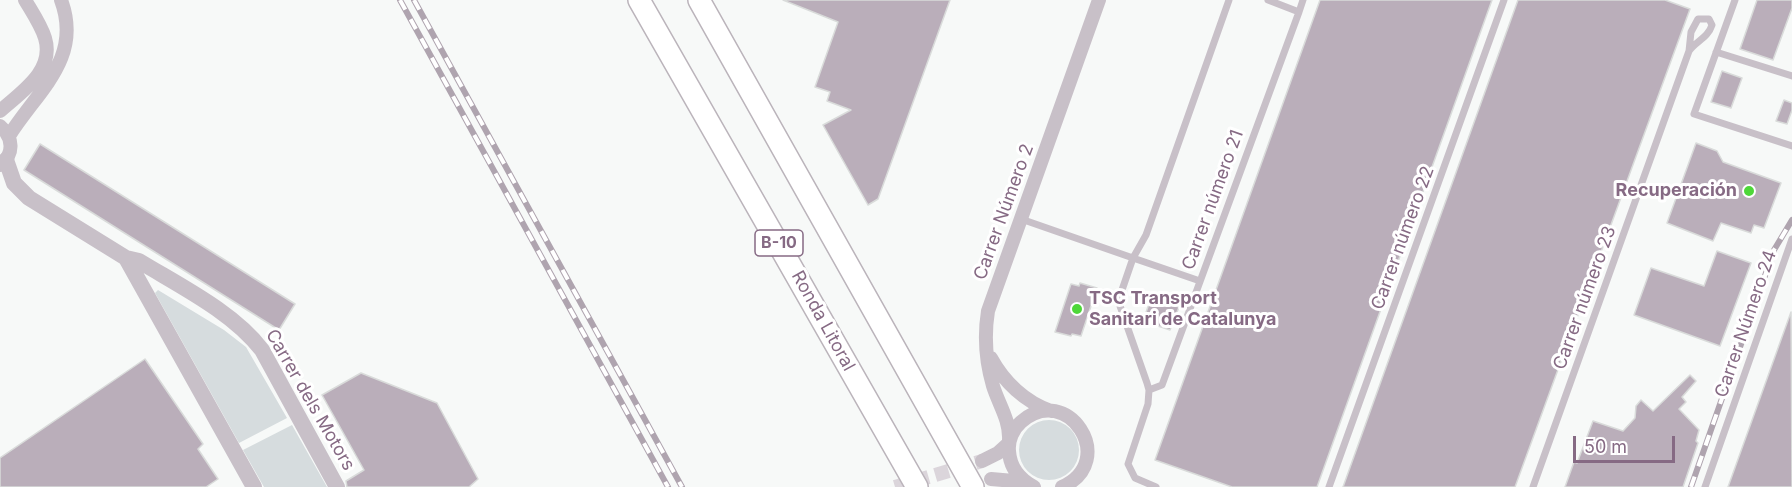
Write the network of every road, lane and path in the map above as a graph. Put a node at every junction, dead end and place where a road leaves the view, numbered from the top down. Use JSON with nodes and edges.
{"nodes":[{"id":1,"x":25,"y":0,"type":"edge"},
{"id":2,"x":61,"y":0,"type":"edge"},
{"id":3,"x":639,"y":0,"type":"edge"},
{"id":4,"x":699,"y":0,"type":"edge"},
{"id":5,"x":1099,"y":0,"type":"edge"},
{"id":6,"x":1229,"y":0,"type":"edge"},
{"id":7,"x":1268,"y":0,"type":"edge"},
{"id":8,"x":1303,"y":0,"type":"edge"},
{"id":9,"x":1504,"y":0,"type":"edge"},
{"id":10,"x":1734,"y":0,"type":"edge"},
{"id":11,"x":1299,"y":12,"type":"junction"},
{"id":12,"x":1689,"y":51,"type":"junction"},
{"id":13,"x":1716,"y":52,"type":"junction"},
{"id":14,"x":1792,"y":76,"type":"edge"},
{"id":15,"x":0,"y":111,"type":"edge"},
{"id":16,"x":4,"y":131,"type":"edge"},
{"id":17,"x":1792,"y":146,"type":"edge"},
{"id":18,"x":3,"y":163,"type":"edge"},
{"id":19,"x":1021,"y":219,"type":"junction"},
{"id":20,"x":1792,"y":239,"type":"edge"},
{"id":21,"x":126,"y":258,"type":"junction"},
{"id":22,"x":1133,"y":258,"type":"junction"},
{"id":23,"x":1200,"y":281,"type":"junction"},
{"id":24,"x":987,"y":351,"type":"junction"},
{"id":25,"x":1149,"y":390,"type":"junction"},
{"id":26,"x":1051,"y":411,"type":"junction"},
{"id":27,"x":1009,"y":442,"type":"junction"},
{"id":28,"x":982,"y":461,"type":"tunnel mouth"},
{"id":29,"x":1085,"y":463,"type":"junction"},
{"id":30,"x":982,"y":483,"type":"edge"},
{"id":31,"x":1031,"y":486,"type":"edge"},
{"id":32,"x":254,"y":487,"type":"edge"},
{"id":33,"x":337,"y":487,"type":"edge"},
{"id":34,"x":917,"y":487,"type":"edge"},
{"id":35,"x":1062,"y":487,"type":"edge"},
{"id":36,"x":1085,"y":487,"type":"edge"},
{"id":37,"x":1156,"y":487,"type":"edge"},
{"id":38,"x":1329,"y":487,"type":"edge"},
{"id":39,"x":1533,"y":487,"type":"edge"},
{"id":40,"x":1705,"y":487,"type":"edge"}],
"edges":[{"from":1,"to":15,"type":"street"},
{"from":2,"to":16,"type":"street"},
{"from":3,"to":34,"type":"highway","name":"Ronda Litoral","number":"B-10"},
{"from":4,"to":30,"type":"highway","number":"B-10"},
{"from":5,"to":19,"type":"street","name":"Carrer Número 2"},
{"from":6,"to":22,"type":"lane"},
{"from":7,"to":11,"type":"lane"},
{"from":8,"to":11,"type":"lane","name":"Carrer número 21"},
{"from":9,"to":38,"type":"lane","name":"Carrer número 22"},
{"from":10,"to":13,"type":"lane"},
{"from":11,"to":23,"type":"lane","name":"Carrer número 21"},
{"from":12,"to":12,"type":"lane","name":"Carrer número 23"},
{"from":12,"to":39,"type":"lane","name":"Carrer número 23"},
{"from":13,"to":14,"type":"lane"},
{"from":13,"to":17,"type":"lane"},
{"from":16,"to":18,"type":"street"},
{"from":18,"to":21,"type":"street","name":"Carrer dels Motors"},
{"from":19,"to":22,"type":"lane"},
{"from":19,"to":24,"type":"street","name":"Carrer Número 2"},
{"from":20,"to":40,"type":"lane","name":"Carrer Número 24"},
{"from":21,"to":32,"type":"street","name":"Carrer dels Motors"},
{"from":21,"to":33,"type":"street","name":"Carrer dels Motors"},
{"from":22,"to":23,"type":"lane"},
{"from":22,"to":25,"type":"lane"},
{"from":23,"to":25,"type":"lane","name":"Carrer número 21"},
{"from":24,"to":26,"type":"street"},
{"from":24,"to":27,"type":"street","name":"Carrer Número 2"},
{"from":25,"to":37,"type":"lane"},
{"from":26,"to":27,"type":"street"},
{"from":26,"to":29,"type":"street"},
{"from":27,"to":28,"type":"street"},
{"from":27,"to":31,"type":"street","name":"Carrer Número 2"},
{"from":29,"to":35,"type":"street"},
{"from":29,"to":36,"type":"street"},
{"from":30,"to":31,"type":"street"}]}
